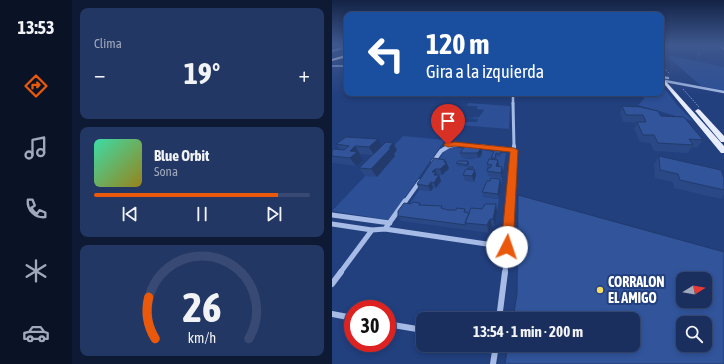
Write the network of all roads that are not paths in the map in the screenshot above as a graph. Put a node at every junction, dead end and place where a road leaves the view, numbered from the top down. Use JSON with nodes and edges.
{"nodes":[{"id":1,"x":332,"y":66,"type":"edge"},
{"id":2,"x":344,"y":66,"type":"edge"},
{"id":3,"x":664,"y":78,"type":"edge"},
{"id":4,"x":724,"y":92,"type":"edge"},
{"id":5,"x":513,"y":96,"type":"edge"},
{"id":6,"x":724,"y":140,"type":"edge"},
{"id":7,"x":514,"y":150,"type":"junction"},
{"id":8,"x":724,"y":151,"type":"edge"},
{"id":9,"x":429,"y":168,"type":"edge"},
{"id":10,"x":425,"y":174,"type":"edge"},
{"id":11,"x":332,"y":215,"type":"edge"},
{"id":12,"x":390,"y":223,"type":"junction"},
{"id":13,"x":332,"y":224,"type":"edge"},
{"id":14,"x":385,"y":229,"type":"junction"},
{"id":15,"x":372,"y":230,"type":"junction"},
{"id":16,"x":507,"y":247,"type":"junction"},
{"id":17,"x":332,"y":284,"type":"edge"},
{"id":18,"x":501,"y":312,"type":"edge"},
{"id":19,"x":332,"y":314,"type":"edge"},
{"id":20,"x":344,"y":316,"type":"edge"},
{"id":21,"x":396,"y":326,"type":"edge"},
{"id":22,"x":416,"y":329,"type":"edge"},
{"id":23,"x":495,"y":352,"type":"edge"},
{"id":24,"x":493,"y":364,"type":"edge"}],
"edges":[{"from":1,"to":2,"type":"lane"},
{"from":3,"to":4,"type":"street"},
{"from":3,"to":6,"type":"main road"},
{"from":3,"to":8,"type":"main road"},
{"from":5,"to":7,"type":"street"},
{"from":7,"to":9,"type":"street"},
{"from":7,"to":16,"type":"street"},
{"from":10,"to":12,"type":"street"},
{"from":11,"to":12,"type":"street"},
{"from":12,"to":14,"type":"street"},
{"from":13,"to":15,"type":"street"},
{"from":14,"to":15,"type":"street"},
{"from":14,"to":16,"type":"street"},
{"from":15,"to":17,"type":"street"},
{"from":16,"to":18,"type":"street"},
{"from":19,"to":20,"type":"street"},
{"from":21,"to":22,"type":"street"},
{"from":23,"to":24,"type":"street"}]}
